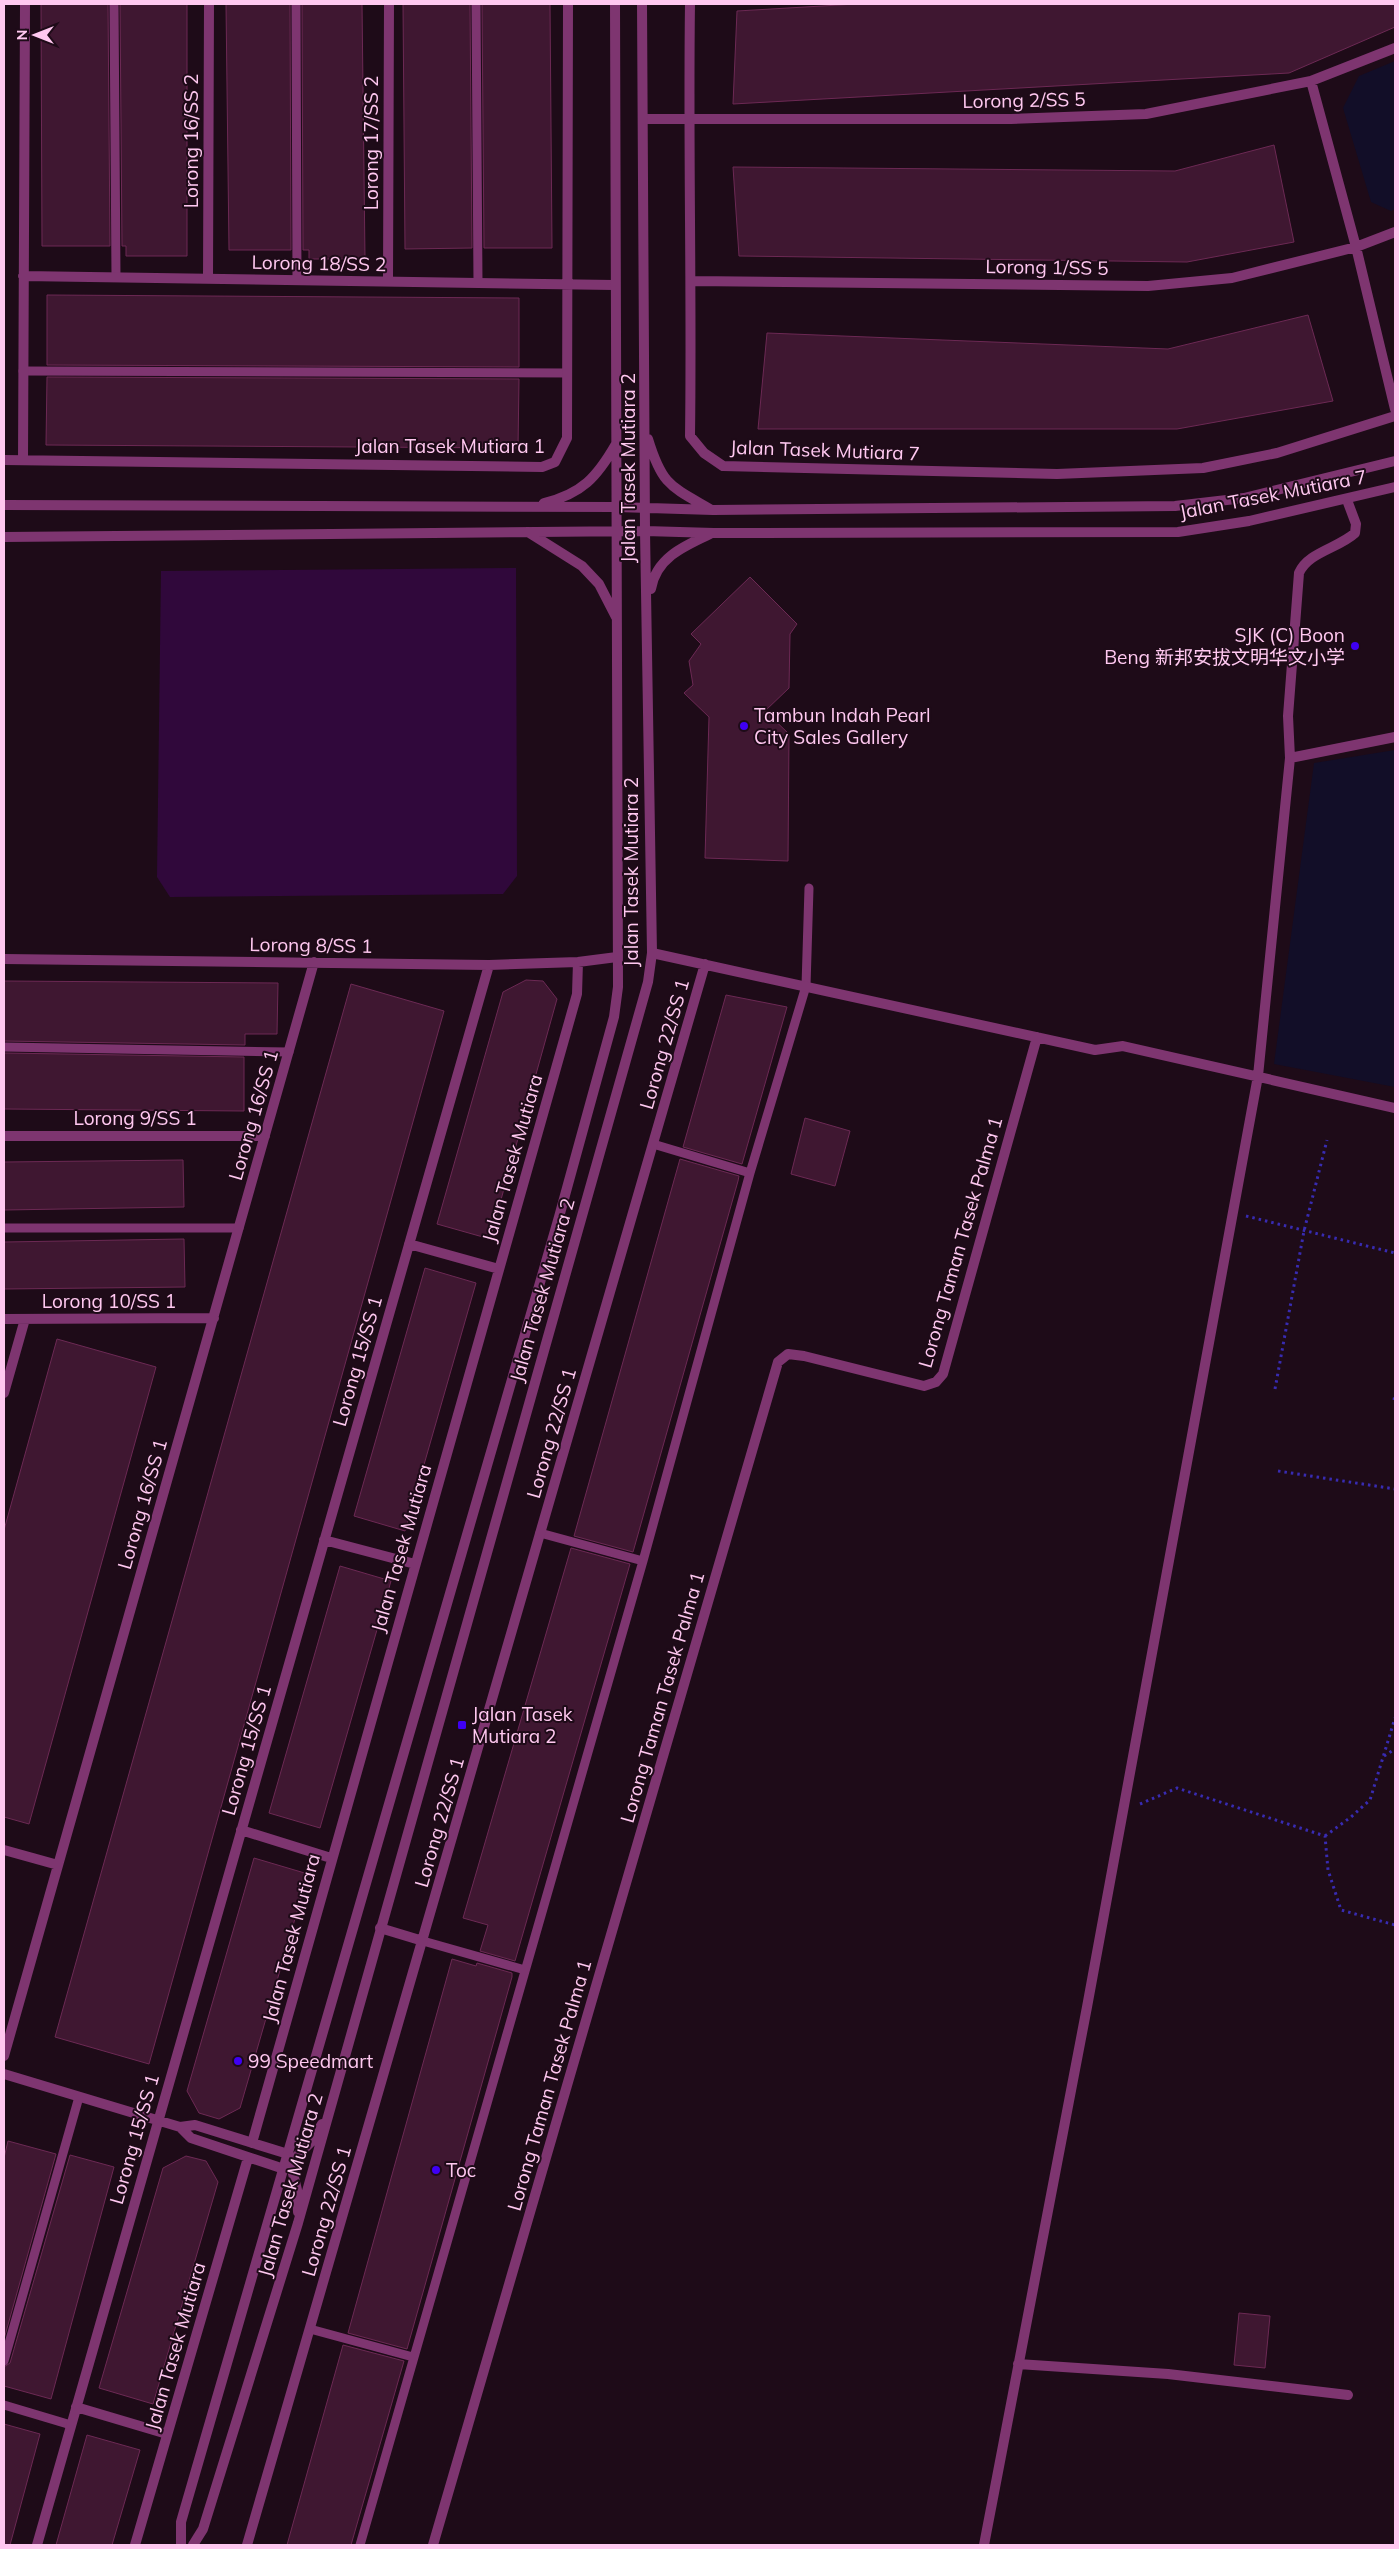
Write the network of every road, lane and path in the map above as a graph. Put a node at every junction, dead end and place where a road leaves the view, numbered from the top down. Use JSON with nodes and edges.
{"nodes":[{"id":1,"x":25,"y":4,"type":"edge"},
{"id":2,"x":114,"y":4,"type":"edge"},
{"id":3,"x":208,"y":4,"type":"edge"},
{"id":4,"x":296,"y":4,"type":"edge"},
{"id":5,"x":389,"y":4,"type":"edge"},
{"id":6,"x":476,"y":4,"type":"edge"},
{"id":7,"x":568,"y":4,"type":"edge"},
{"id":8,"x":615,"y":4,"type":"edge"},
{"id":9,"x":642,"y":4,"type":"edge"},
{"id":10,"x":690,"y":4,"type":"edge"},
{"id":11,"x":1395,"y":48,"type":"edge"},
{"id":12,"x":1311,"y":82,"type":"junction"},
{"id":13,"x":643,"y":119,"type":"junction"},
{"id":14,"x":688,"y":119,"type":"junction"},
{"id":15,"x":1395,"y":232,"type":"edge"},
{"id":16,"x":1356,"y":247,"type":"junction"},
{"id":17,"x":23,"y":276,"type":"junction"},
{"id":18,"x":116,"y":278,"type":"junction"},
{"id":19,"x":208,"y":279,"type":"junction"},
{"id":20,"x":297,"y":280,"type":"junction"},
{"id":21,"x":692,"y":281,"type":"junction"},
{"id":22,"x":388,"y":282,"type":"junction"},
{"id":23,"x":478,"y":283,"type":"junction"},
{"id":24,"x":568,"y":284,"type":"junction"},
{"id":25,"x":614,"y":285,"type":"junction"},
{"id":26,"x":23,"y":371,"type":"junction"},
{"id":27,"x":567,"y":373,"type":"junction"},
{"id":28,"x":1395,"y":409,"type":"edge"},
{"id":29,"x":1395,"y":416,"type":"edge"},
{"id":30,"x":645,"y":429,"type":"junction"},
{"id":31,"x":616,"y":444,"type":"junction"},
{"id":32,"x":4,"y":460,"type":"edge"},
{"id":33,"x":23,"y":460,"type":"junction"},
{"id":34,"x":1395,"y":461,"type":"edge"},
{"id":35,"x":1395,"y":487,"type":"edge"},
{"id":36,"x":1347,"y":500,"type":"junction"},
{"id":37,"x":4,"y":505,"type":"edge"},
{"id":38,"x":528,"y":507,"type":"junction"},
{"id":39,"x":617,"y":507,"type":"junction"},
{"id":40,"x":645,"y":508,"type":"junction"},
{"id":41,"x":713,"y":510,"type":"junction"},
{"id":42,"x":617,"y":531,"type":"junction"},
{"id":43,"x":645,"y":531,"type":"junction"},
{"id":44,"x":528,"y":532,"type":"junction"},
{"id":45,"x":714,"y":533,"type":"junction"},
{"id":46,"x":4,"y":536,"type":"edge"},
{"id":47,"x":647,"y":615,"type":"junction"},
{"id":48,"x":618,"y":620,"type":"junction"},
{"id":49,"x":1395,"y":736,"type":"edge"},
{"id":50,"x":1290,"y":758,"type":"junction"},
{"id":51,"x":809,"y":888,"type":"dead end"},
{"id":52,"x":652,"y":953,"type":"junction"},
{"id":53,"x":617,"y":957,"type":"junction"},
{"id":54,"x":4,"y":960,"type":"edge"},
{"id":55,"x":314,"y":962,"type":"junction"},
{"id":56,"x":578,"y":962,"type":"junction"},
{"id":57,"x":706,"y":964,"type":"junction"},
{"id":58,"x":489,"y":965,"type":"junction"},
{"id":59,"x":806,"y":986,"type":"junction"},
{"id":60,"x":1037,"y":1037,"type":"junction"},
{"id":61,"x":4,"y":1047,"type":"edge"},
{"id":62,"x":289,"y":1052,"type":"junction"},
{"id":63,"x":1258,"y":1076,"type":"junction"},
{"id":64,"x":1395,"y":1108,"type":"edge"},
{"id":65,"x":4,"y":1136,"type":"edge"},
{"id":66,"x":266,"y":1136,"type":"junction"},
{"id":67,"x":1327,"y":1140,"type":"dead end"},
{"id":68,"x":653,"y":1144,"type":"junction"},
{"id":69,"x":750,"y":1173,"type":"junction"},
{"id":70,"x":1233,"y":1213,"type":"junction"},
{"id":71,"x":4,"y":1228,"type":"edge"},
{"id":72,"x":239,"y":1228,"type":"junction"},
{"id":73,"x":1304,"y":1231,"type":"junction"},
{"id":74,"x":409,"y":1244,"type":"junction"},
{"id":75,"x":1395,"y":1253,"type":"edge"},
{"id":76,"x":499,"y":1269,"type":"junction"},
{"id":77,"x":214,"y":1318,"type":"junction"},
{"id":78,"x":25,"y":1319,"type":"junction"},
{"id":79,"x":4,"y":1320,"type":"edge"},
{"id":80,"x":1275,"y":1389,"type":"dead end"},
{"id":81,"x":4,"y":1393,"type":"edge"},
{"id":82,"x":1395,"y":1394,"type":"edge"},
{"id":83,"x":1394,"y":1400,"type":"dead end"},
{"id":84,"x":1278,"y":1471,"type":"dead end"},
{"id":85,"x":1395,"y":1489,"type":"edge"},
{"id":86,"x":540,"y":1534,"type":"junction"},
{"id":87,"x":324,"y":1540,"type":"junction"},
{"id":88,"x":643,"y":1561,"type":"junction"},
{"id":89,"x":415,"y":1564,"type":"junction"},
{"id":90,"x":1395,"y":1718,"type":"edge"},
{"id":91,"x":1395,"y":1749,"type":"edge"},
{"id":92,"x":1383,"y":1756,"type":"junction"},
{"id":93,"x":1123,"y":1811,"type":"junction"},
{"id":94,"x":241,"y":1830,"type":"junction"},
{"id":95,"x":1325,"y":1836,"type":"junction"},
{"id":96,"x":4,"y":1850,"type":"edge"},
{"id":97,"x":331,"y":1858,"type":"junction"},
{"id":98,"x":58,"y":1866,"type":"junction"},
{"id":99,"x":1395,"y":1925,"type":"edge"},
{"id":100,"x":380,"y":1928,"type":"junction"},
{"id":101,"x":423,"y":1941,"type":"junction"},
{"id":102,"x":525,"y":1970,"type":"junction"},
{"id":103,"x":4,"y":2056,"type":"edge"},
{"id":104,"x":4,"y":2074,"type":"edge"},
{"id":105,"x":80,"y":2097,"type":"junction"},
{"id":106,"x":330,"y":2112,"type":"junction"},
{"id":107,"x":158,"y":2120,"type":"junction"},
{"id":108,"x":180,"y":2127,"type":"junction"},
{"id":109,"x":252,"y":2143,"type":"junction"},
{"id":110,"x":248,"y":2158,"type":"junction"},
{"id":111,"x":288,"y":2162,"type":"junction"},
{"id":112,"x":298,"y":2223,"type":"junction"},
{"id":113,"x":310,"y":2329,"type":"junction"},
{"id":114,"x":413,"y":2357,"type":"junction"},
{"id":115,"x":4,"y":2361,"type":"edge"},
{"id":116,"x":1018,"y":2364,"type":"junction"},
{"id":117,"x":1348,"y":2394,"type":"dead end"},
{"id":118,"x":4,"y":2405,"type":"edge"},
{"id":119,"x":76,"y":2407,"type":"junction"},
{"id":120,"x":71,"y":2426,"type":"junction"},
{"id":121,"x":167,"y":2434,"type":"junction"},
{"id":122,"x":37,"y":2545,"type":"edge"},
{"id":123,"x":135,"y":2545,"type":"edge"},
{"id":124,"x":181,"y":2545,"type":"edge"},
{"id":125,"x":193,"y":2545,"type":"edge"},
{"id":126,"x":247,"y":2545,"type":"edge"},
{"id":127,"x":360,"y":2545,"type":"edge"},
{"id":128,"x":433,"y":2545,"type":"edge"},
{"id":129,"x":984,"y":2545,"type":"edge"}],
"edges":[{"from":1,"to":17,"type":"street"},
{"from":2,"to":18,"type":"lane"},
{"from":3,"to":19,"type":"street","name":"Lorong 16/SS 2"},
{"from":4,"to":20,"type":"lane"},
{"from":5,"to":22,"type":"street","name":"Lorong 17/SS 2"},
{"from":6,"to":23,"type":"lane"},
{"from":7,"to":24,"type":"street","name":"Jalan Tasek Mutiara 1"},
{"from":8,"to":25,"type":"street","name":"Jalan Tasek Mutiara 2"},
{"from":9,"to":13,"type":"street","name":"Jalan Tasek Mutiara 2"},
{"from":10,"to":14,"type":"street","name":"Jalan Tasek Mutiara 7"},
{"from":11,"to":12,"type":"street","name":"Lorong 2/SS 5"},
{"from":12,"to":14,"type":"street","name":"Lorong 2/SS 5"},
{"from":12,"to":16,"type":"street"},
{"from":13,"to":14,"type":"street","name":"Lorong 2/SS 5"},
{"from":13,"to":30,"type":"street","name":"Jalan Tasek Mutiara 2"},
{"from":14,"to":21,"type":"street","name":"Jalan Tasek Mutiara 7"},
{"from":15,"to":16,"type":"street","name":"Lorong 1/SS 5"},
{"from":16,"to":21,"type":"street","name":"Lorong 1/SS 5"},
{"from":16,"to":28,"type":"street"},
{"from":17,"to":18,"type":"street","name":"Lorong 18/SS 2"},
{"from":17,"to":26,"type":"street"},
{"from":18,"to":19,"type":"street","name":"Lorong 18/SS 2"},
{"from":19,"to":20,"type":"street","name":"Lorong 18/SS 2"},
{"from":20,"to":22,"type":"street","name":"Lorong 18/SS 2"},
{"from":21,"to":29,"type":"street","name":"Jalan Tasek Mutiara 7"},
{"from":22,"to":23,"type":"street","name":"Lorong 18/SS 2"},
{"from":23,"to":24,"type":"street","name":"Lorong 18/SS 2"},
{"from":24,"to":25,"type":"street","name":"Lorong 18/SS 2"},
{"from":24,"to":27,"type":"street","name":"Jalan Tasek Mutiara 1"},
{"from":25,"to":31,"type":"street","name":"Jalan Tasek Mutiara 2"},
{"from":26,"to":27,"type":"lane"},
{"from":26,"to":33,"type":"street"},
{"from":27,"to":33,"type":"street","name":"Jalan Tasek Mutiara 1"},
{"from":30,"to":40,"type":"street","name":"Jalan Tasek Mutiara 2"},
{"from":30,"to":41,"type":"street"},
{"from":31,"to":38,"type":"street"},
{"from":31,"to":39,"type":"street","name":"Jalan Tasek Mutiara 2"},
{"from":32,"to":33,"type":"street","name":"Jalan Tasek Mutiara 1"},
{"from":34,"to":41,"type":"street","name":"Jalan Tasek Mutiara 7"},
{"from":35,"to":36,"type":"street","name":"Jalan Tasek Mutiara 7"},
{"from":36,"to":45,"type":"street","name":"Jalan Tasek Mutiara 7"},
{"from":36,"to":50,"type":"street"},
{"from":37,"to":38,"type":"street"},
{"from":38,"to":39,"type":"street"},
{"from":39,"to":40,"type":"street","name":"Jalan Tasek Mutiara 7"},
{"from":39,"to":42,"type":"street","name":"Jalan Tasek Mutiara 2"},
{"from":40,"to":41,"type":"street","name":"Jalan Tasek Mutiara 7"},
{"from":40,"to":43,"type":"street","name":"Jalan Tasek Mutiara 2"},
{"from":42,"to":43,"type":"street","name":"Jalan Tasek Mutiara 7"},
{"from":42,"to":44,"type":"street"},
{"from":42,"to":48,"type":"street","name":"Jalan Tasek Mutiara 2"},
{"from":43,"to":45,"type":"street","name":"Jalan Tasek Mutiara 7"},
{"from":43,"to":47,"type":"street","name":"Jalan Tasek Mutiara 2"},
{"from":44,"to":46,"type":"street"},
{"from":44,"to":48,"type":"street"},
{"from":45,"to":47,"type":"street"},
{"from":47,"to":52,"type":"street","name":"Jalan Tasek Mutiara 2"},
{"from":48,"to":53,"type":"street","name":"Jalan Tasek Mutiara 2"},
{"from":49,"to":50,"type":"street"},
{"from":50,"to":63,"type":"street"},
{"from":51,"to":59,"type":"lane"},
{"from":52,"to":57,"type":"street"},
{"from":52,"to":100,"type":"street","name":"Jalan Tasek Mutiara 2"},
{"from":53,"to":56,"type":"street","name":"Lorong 8/SS 1"},
{"from":53,"to":111,"type":"street","name":"Jalan Tasek Mutiara 2"},
{"from":54,"to":55,"type":"street","name":"Lorong 8/SS 1"},
{"from":55,"to":58,"type":"street","name":"Lorong 8/SS 1"},
{"from":55,"to":62,"type":"street","name":"Lorong 16/SS 1"},
{"from":56,"to":58,"type":"street","name":"Lorong 8/SS 1"},
{"from":56,"to":76,"type":"street","name":"Jalan Tasek Mutiara"},
{"from":57,"to":59,"type":"street"},
{"from":57,"to":68,"type":"street","name":"Lorong 22/SS 1"},
{"from":58,"to":74,"type":"street","name":"Lorong 15/SS 1"},
{"from":59,"to":60,"type":"street"},
{"from":59,"to":69,"type":"lane"},
{"from":60,"to":63,"type":"street"},
{"from":60,"to":128,"type":"street","name":"Lorong Taman Tasek Palma 1"},
{"from":61,"to":62,"type":"lane"},
{"from":62,"to":66,"type":"street","name":"Lorong 16/SS 1"},
{"from":63,"to":64,"type":"street"},
{"from":63,"to":70,"type":"street"},
{"from":65,"to":66,"type":"street","name":"Lorong 9/SS 1"},
{"from":66,"to":72,"type":"street","name":"Lorong 16/SS 1"},
{"from":67,"to":73,"type":"path"},
{"from":68,"to":69,"type":"lane"},
{"from":68,"to":86,"type":"street","name":"Lorong 22/SS 1"},
{"from":69,"to":88,"type":"lane"},
{"from":70,"to":73,"type":"path"},
{"from":70,"to":93,"type":"street"},
{"from":71,"to":72,"type":"lane"},
{"from":72,"to":77,"type":"street","name":"Lorong 16/SS 1"},
{"from":73,"to":75,"type":"path"},
{"from":73,"to":80,"type":"path"},
{"from":74,"to":76,"type":"street"},
{"from":74,"to":87,"type":"street","name":"Lorong 15/SS 1"},
{"from":76,"to":89,"type":"street","name":"Jalan Tasek Mutiara"},
{"from":77,"to":78,"type":"street","name":"Lorong 10/SS 1"},
{"from":77,"to":98,"type":"street","name":"Lorong 16/SS 1"},
{"from":78,"to":79,"type":"street","name":"Lorong 10/SS 1"},
{"from":78,"to":81,"type":"street"},
{"from":82,"to":83,"type":"path"},
{"from":84,"to":85,"type":"path"},
{"from":86,"to":88,"type":"lane"},
{"from":86,"to":101,"type":"street","name":"Lorong 22/SS 1"},
{"from":87,"to":89,"type":"street"},
{"from":87,"to":94,"type":"street","name":"Lorong 15/SS 1"},
{"from":88,"to":102,"type":"lane"},
{"from":89,"to":97,"type":"street","name":"Jalan Tasek Mutiara"},
{"from":90,"to":92,"type":"path"},
{"from":91,"to":92,"type":"path"},
{"from":92,"to":95,"type":"path"},
{"from":93,"to":95,"type":"path"},
{"from":93,"to":116,"type":"street"},
{"from":94,"to":97,"type":"street"},
{"from":94,"to":107,"type":"street","name":"Lorong 15/SS 1"},
{"from":95,"to":99,"type":"path"},
{"from":96,"to":98,"type":"street"},
{"from":97,"to":109,"type":"street","name":"Jalan Tasek Mutiara"},
{"from":98,"to":103,"type":"street","name":"Lorong 16/SS 1"},
{"from":100,"to":101,"type":"street"},
{"from":100,"to":106,"type":"street","name":"Jalan Tasek Mutiara 2"},
{"from":101,"to":102,"type":"lane"},
{"from":101,"to":113,"type":"street","name":"Lorong 22/SS 1"},
{"from":102,"to":114,"type":"lane"},
{"from":104,"to":105,"type":"street"},
{"from":105,"to":107,"type":"street"},
{"from":105,"to":115,"type":"lane"},
{"from":106,"to":111,"type":"street"},
{"from":106,"to":112,"type":"street","name":"Jalan Tasek Mutiara 2"},
{"from":107,"to":108,"type":"street"},
{"from":107,"to":119,"type":"street","name":"Lorong 15/SS 1"},
{"from":108,"to":109,"type":"street"},
{"from":108,"to":110,"type":"street"},
{"from":109,"to":111,"type":"street"},
{"from":110,"to":111,"type":"street"},
{"from":110,"to":121,"type":"street","name":"Jalan Tasek Mutiara"},
{"from":111,"to":112,"type":"street"},
{"from":111,"to":124,"type":"street","name":"Jalan Tasek Mutiara 2"},
{"from":112,"to":125,"type":"street","name":"Jalan Tasek Mutiara 2"},
{"from":113,"to":114,"type":"lane"},
{"from":113,"to":126,"type":"street","name":"Lorong 22/SS 1"},
{"from":114,"to":127,"type":"lane"},
{"from":116,"to":117,"type":"street"},
{"from":116,"to":129,"type":"street"},
{"from":118,"to":120,"type":"lane"},
{"from":119,"to":120,"type":"street","name":"Lorong 15/SS 1"},
{"from":119,"to":121,"type":"street"},
{"from":120,"to":122,"type":"street","name":"Lorong 15/SS 1"},
{"from":121,"to":123,"type":"street","name":"Jalan Tasek Mutiara"}]}
